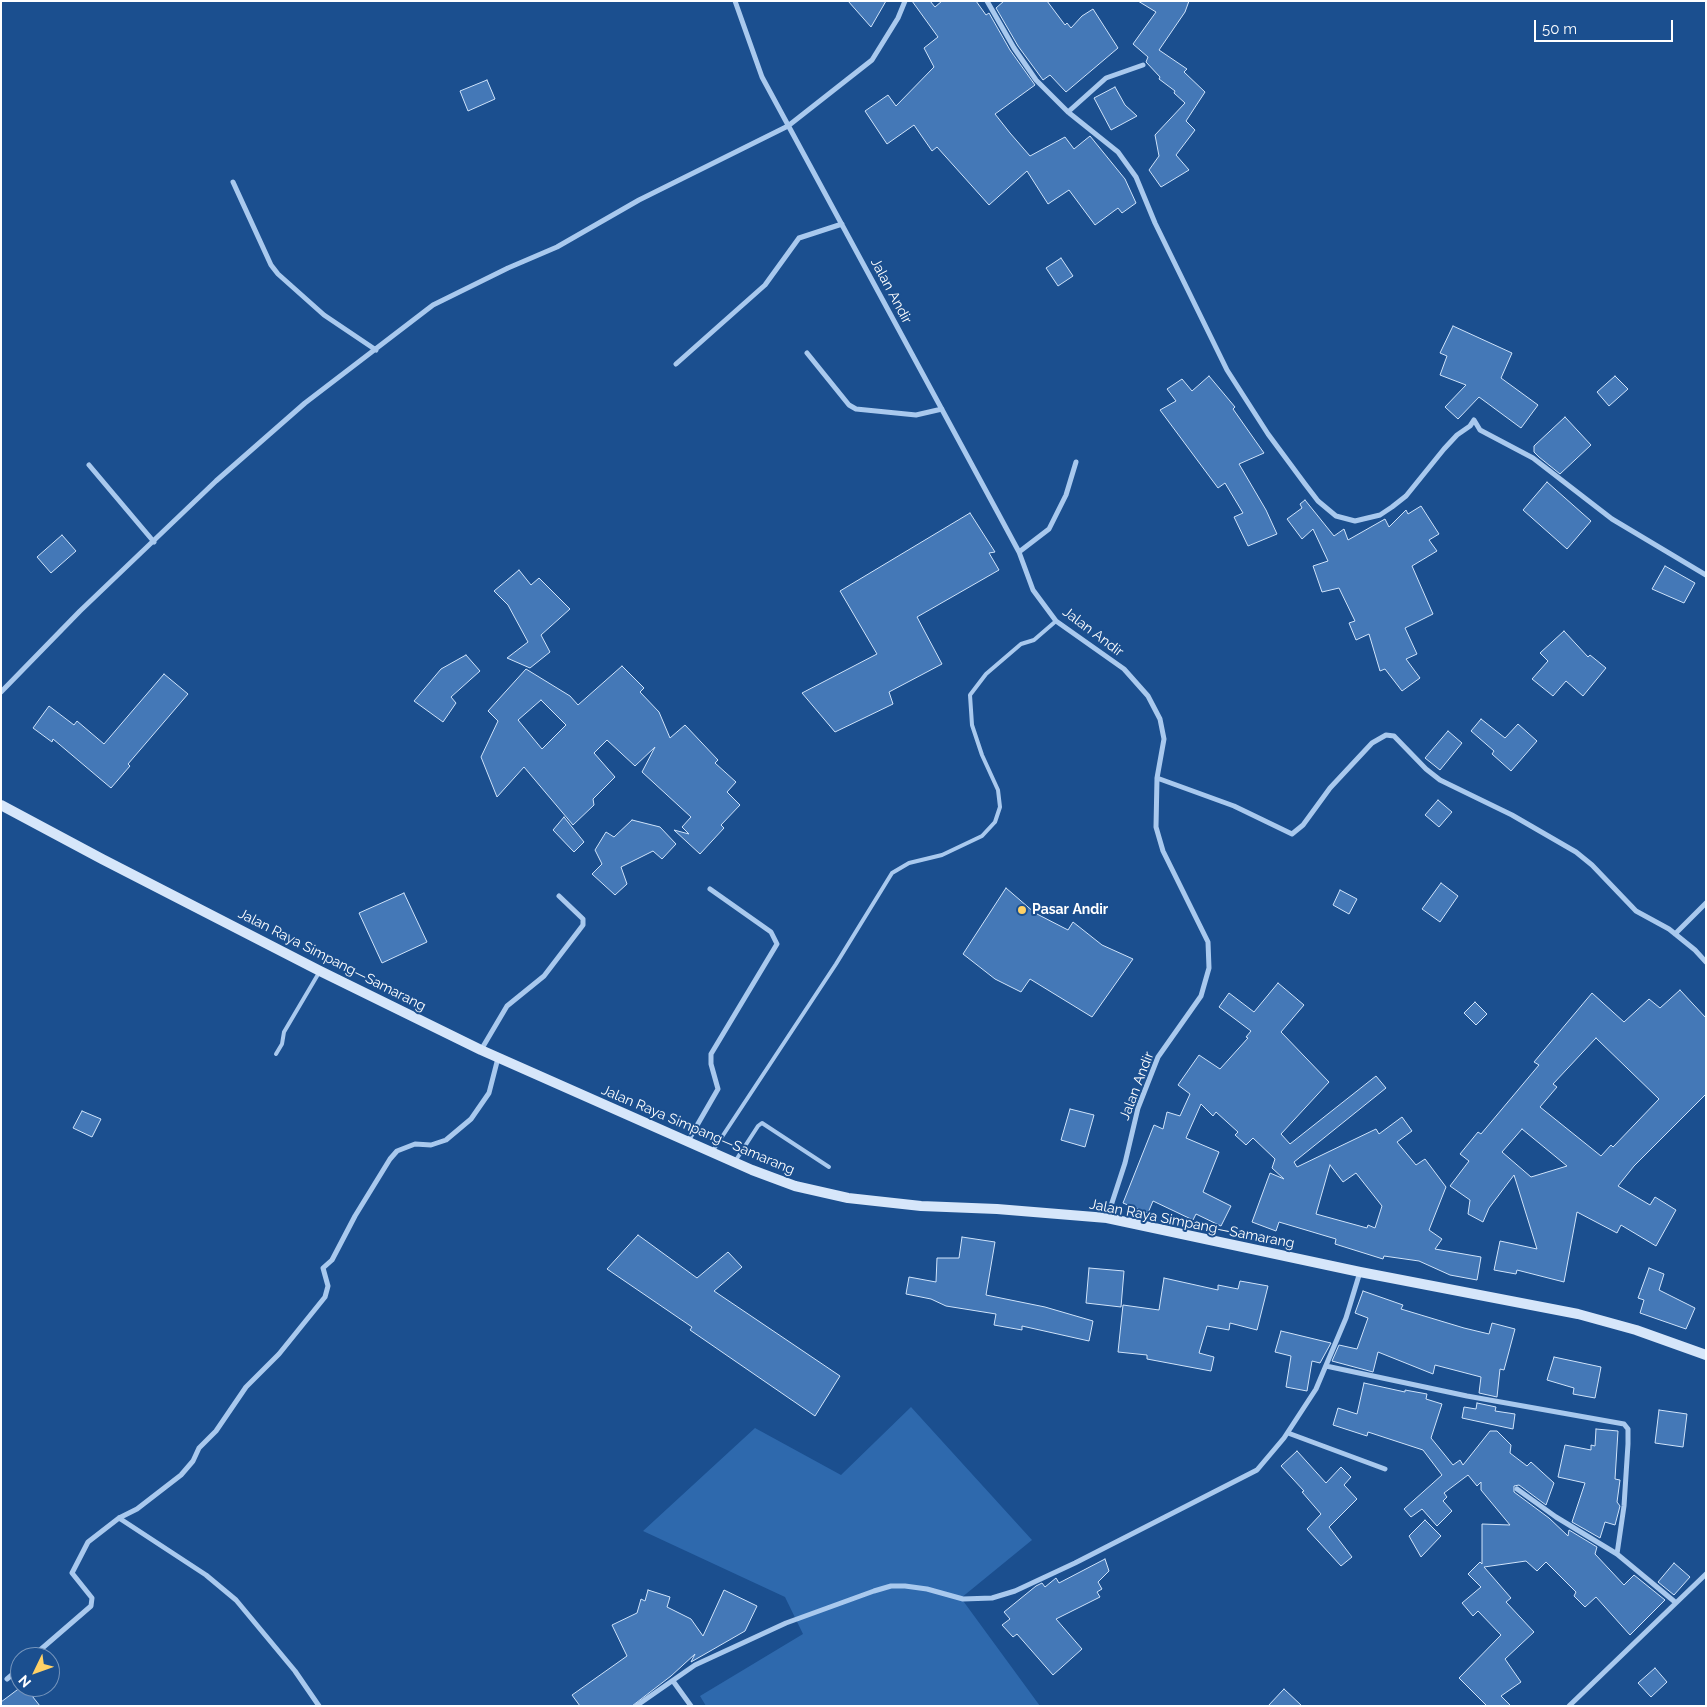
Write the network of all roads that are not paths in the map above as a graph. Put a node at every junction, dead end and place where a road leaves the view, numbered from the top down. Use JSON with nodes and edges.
{"nodes":[{"id":1,"x":735,"y":1,"type":"edge"},
{"id":2,"x":905,"y":1,"type":"edge"},
{"id":3,"x":987,"y":1,"type":"edge"},
{"id":4,"x":1143,"y":65,"type":"dead end"},
{"id":5,"x":1068,"y":112,"type":"junction"},
{"id":6,"x":788,"y":126,"type":"junction"},
{"id":7,"x":233,"y":182,"type":"dead end"},
{"id":8,"x":842,"y":224,"type":"junction"},
{"id":9,"x":376,"y":350,"type":"junction"},
{"id":10,"x":807,"y":353,"type":"dead end"},
{"id":11,"x":676,"y":364,"type":"dead end"},
{"id":12,"x":942,"y":409,"type":"junction"},
{"id":13,"x":1076,"y":462,"type":"dead end"},
{"id":14,"x":89,"y":464,"type":"dead end"},
{"id":15,"x":154,"y":542,"type":"junction"},
{"id":16,"x":1019,"y":552,"type":"junction"},
{"id":17,"x":1706,"y":575,"type":"edge"},
{"id":18,"x":1056,"y":621,"type":"junction"},
{"id":19,"x":1,"y":692,"type":"edge"},
{"id":20,"x":1157,"y":778,"type":"junction"},
{"id":21,"x":1,"y":805,"type":"edge"},
{"id":22,"x":710,"y":889,"type":"dead end"},
{"id":23,"x":559,"y":896,"type":"dead end"},
{"id":24,"x":1706,"y":903,"type":"edge"},
{"id":25,"x":1675,"y":934,"type":"junction"},
{"id":26,"x":1706,"y":962,"type":"edge"},
{"id":27,"x":320,"y":971,"type":"junction"},
{"id":28,"x":480,"y":1050,"type":"junction"},
{"id":29,"x":276,"y":1054,"type":"dead end"},
{"id":30,"x":498,"y":1057,"type":"junction"},
{"id":31,"x":687,"y":1142,"type":"junction"},
{"id":32,"x":712,"y":1152,"type":"junction"},
{"id":33,"x":734,"y":1162,"type":"junction"},
{"id":34,"x":829,"y":1167,"type":"dead end"},
{"id":35,"x":1107,"y":1218,"type":"junction"},
{"id":36,"x":1360,"y":1272,"type":"junction"},
{"id":37,"x":1706,"y":1355,"type":"edge"},
{"id":38,"x":1326,"y":1366,"type":"junction"},
{"id":39,"x":1288,"y":1433,"type":"junction"},
{"id":40,"x":1385,"y":1469,"type":"dead end"},
{"id":41,"x":1517,"y":1489,"type":"dead end"},
{"id":42,"x":120,"y":1518,"type":"junction"},
{"id":43,"x":1617,"y":1554,"type":"junction"},
{"id":44,"x":1706,"y":1574,"type":"edge"},
{"id":45,"x":1676,"y":1602,"type":"junction"},
{"id":46,"x":44,"y":1647,"type":"edge"},
{"id":47,"x":10,"y":1676,"type":"edge"},
{"id":48,"x":7,"y":1679,"type":"dead end"},
{"id":49,"x":673,"y":1681,"type":"junction"},
{"id":50,"x":319,"y":1706,"type":"edge"},
{"id":51,"x":636,"y":1706,"type":"edge"},
{"id":52,"x":691,"y":1706,"type":"edge"},
{"id":53,"x":1569,"y":1706,"type":"edge"}],
"edges":[{"from":1,"to":6,"type":"street","name":"Jalan Andir"},
{"from":2,"to":6,"type":"street"},
{"from":3,"to":5,"type":"street"},
{"from":4,"to":5,"type":"street"},
{"from":5,"to":17,"type":"street"},
{"from":6,"to":8,"type":"street","name":"Jalan Andir"},
{"from":6,"to":9,"type":"street"},
{"from":7,"to":9,"type":"street"},
{"from":8,"to":11,"type":"street"},
{"from":8,"to":12,"type":"street","name":"Jalan Andir"},
{"from":9,"to":15,"type":"street"},
{"from":10,"to":12,"type":"street"},
{"from":12,"to":16,"type":"street","name":"Jalan Andir"},
{"from":13,"to":16,"type":"street"},
{"from":14,"to":15,"type":"street"},
{"from":15,"to":19,"type":"street"},
{"from":16,"to":18,"type":"street","name":"Jalan Andir"},
{"from":18,"to":20,"type":"street","name":"Jalan Andir"},
{"from":18,"to":32,"type":"lane"},
{"from":20,"to":25,"type":"street"},
{"from":20,"to":35,"type":"street","name":"Jalan Andir"},
{"from":21,"to":27,"type":"main road","name":"Jalan Raya Simpang—Samarang"},
{"from":22,"to":31,"type":"street"},
{"from":23,"to":28,"type":"street"},
{"from":24,"to":25,"type":"street"},
{"from":25,"to":26,"type":"street"},
{"from":27,"to":28,"type":"main road","name":"Jalan Raya Simpang—Samarang"},
{"from":27,"to":29,"type":"lane"},
{"from":28,"to":30,"type":"main road","name":"Jalan Raya Simpang—Samarang"},
{"from":30,"to":31,"type":"main road","name":"Jalan Raya Simpang—Samarang"},
{"from":30,"to":42,"type":"street"},
{"from":31,"to":32,"type":"main road","name":"Jalan Raya Simpang—Samarang"},
{"from":32,"to":33,"type":"main road","name":"Jalan Raya Simpang—Samarang"},
{"from":33,"to":34,"type":"lane"},
{"from":33,"to":35,"type":"main road","name":"Jalan Raya Simpang—Samarang"},
{"from":35,"to":36,"type":"main road","name":"Jalan Raya Simpang—Samarang"},
{"from":36,"to":37,"type":"main road","name":"Jalan Raya Simpang—Samarang"},
{"from":36,"to":38,"type":"street"},
{"from":38,"to":39,"type":"street"},
{"from":38,"to":43,"type":"street"},
{"from":39,"to":40,"type":"street"},
{"from":39,"to":49,"type":"street"},
{"from":41,"to":43,"type":"street"},
{"from":42,"to":46,"type":"street"},
{"from":42,"to":50,"type":"street"},
{"from":43,"to":45,"type":"street"},
{"from":44,"to":45,"type":"street"},
{"from":45,"to":53,"type":"street"},
{"from":47,"to":48,"type":"street"},
{"from":49,"to":51,"type":"street"},
{"from":49,"to":52,"type":"street"}]}
